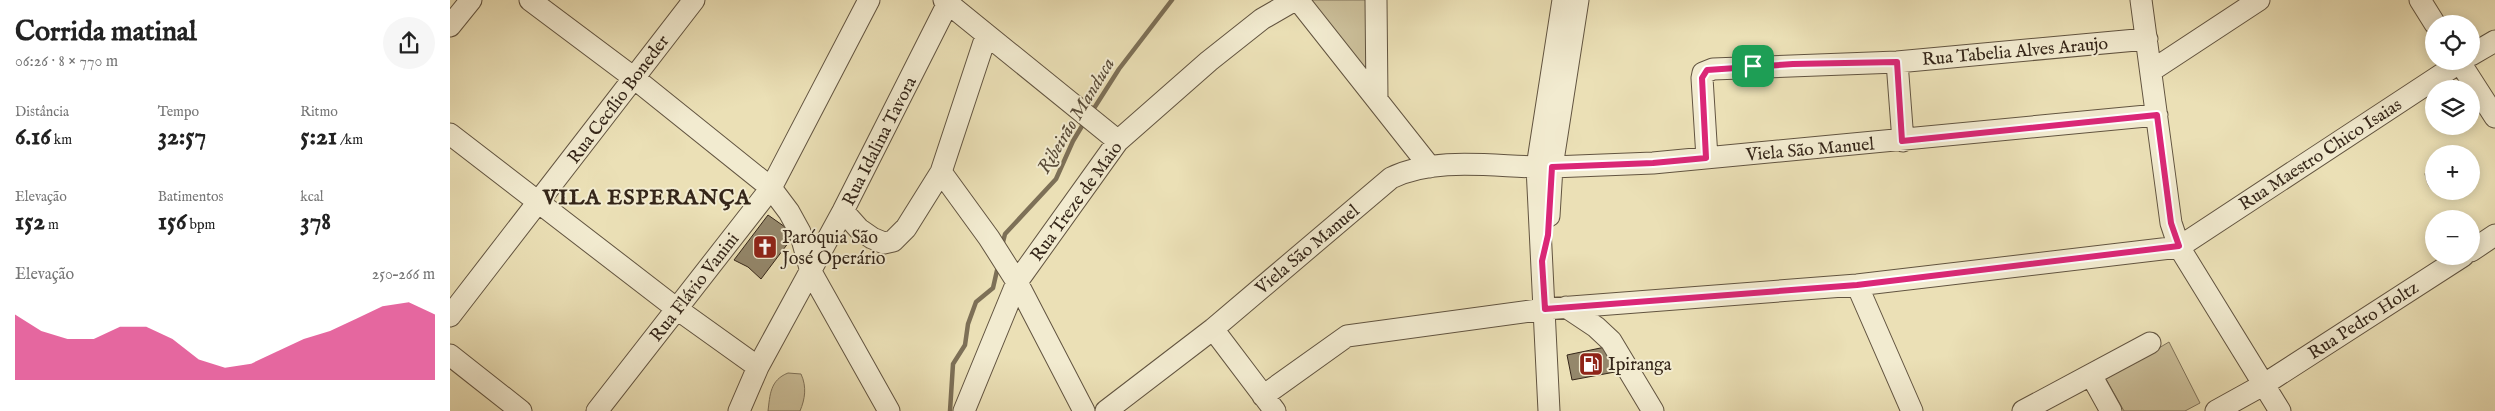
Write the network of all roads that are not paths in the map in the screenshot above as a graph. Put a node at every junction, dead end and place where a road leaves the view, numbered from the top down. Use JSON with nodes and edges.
{"nodes":[{"id":1,"x":470,"y":0,"type":"edge"},
{"id":2,"x":530,"y":0,"type":"edge"},
{"id":3,"x":694,"y":0,"type":"edge"},
{"id":4,"x":869,"y":0,"type":"edge"},
{"id":5,"x":1297,"y":0,"type":"edge"},
{"id":6,"x":1376,"y":0,"type":"edge"},
{"id":7,"x":1563,"y":0,"type":"edge"},
{"id":8,"x":1578,"y":0,"type":"edge"},
{"id":9,"x":2141,"y":0,"type":"edge"},
{"id":10,"x":2259,"y":0,"type":"edge"},
{"id":11,"x":2420,"y":0,"type":"edge"},
{"id":12,"x":946,"y":2,"type":"edge"},
{"id":13,"x":2429,"y":15,"type":"edge"},
{"id":14,"x":450,"y":26,"type":"edge"},
{"id":15,"x":986,"y":36,"type":"junction"},
{"id":16,"x":2147,"y":39,"type":"junction"},
{"id":17,"x":2495,"y":41,"type":"edge"},
{"id":18,"x":2480,"y":50,"type":"edge"},
{"id":19,"x":1897,"y":62,"type":"junction"},
{"id":20,"x":2448,"y":70,"type":"edge"},
{"id":21,"x":2469,"y":70,"type":"edge"},
{"id":22,"x":2151,"y":71,"type":"junction"},
{"id":23,"x":634,"y":78,"type":"junction"},
{"id":24,"x":1377,"y":98,"type":"junction"},
{"id":25,"x":2157,"y":115,"type":"junction"},
{"id":26,"x":2495,"y":117,"type":"edge"},
{"id":27,"x":450,"y":134,"type":"edge"},
{"id":28,"x":1118,"y":141,"type":"junction"},
{"id":29,"x":1902,"y":141,"type":"junction"},
{"id":30,"x":1706,"y":158,"type":"junction"},
{"id":31,"x":1430,"y":167,"type":"junction"},
{"id":32,"x":1545,"y":167,"type":"junction"},
{"id":33,"x":941,"y":172,"type":"junction"},
{"id":34,"x":771,"y":188,"type":"junction"},
{"id":35,"x":539,"y":202,"type":"junction"},
{"id":36,"x":843,"y":211,"type":"junction"},
{"id":37,"x":2495,"y":236,"type":"edge"},
{"id":38,"x":2480,"y":245,"type":"edge"},
{"id":39,"x":2179,"y":246,"type":"junction"},
{"id":40,"x":2449,"y":265,"type":"edge"},
{"id":41,"x":811,"y":272,"type":"junction"},
{"id":42,"x":1012,"y":274,"type":"junction"},
{"id":43,"x":1857,"y":285,"type":"junction"},
{"id":44,"x":1566,"y":308,"type":"junction"},
{"id":45,"x":677,"y":309,"type":"junction"},
{"id":46,"x":1545,"y":309,"type":"junction"},
{"id":47,"x":450,"y":316,"type":"edge"},
{"id":48,"x":1213,"y":328,"type":"junction"},
{"id":49,"x":2150,"y":343,"type":"dead end"},
{"id":50,"x":450,"y":356,"type":"edge"},
{"id":51,"x":758,"y":367,"type":"junction"},
{"id":52,"x":2091,"y":375,"type":"junction"},
{"id":53,"x":2263,"y":385,"type":"junction"},
{"id":54,"x":1269,"y":404,"type":"edge"},
{"id":55,"x":521,"y":411,"type":"edge"},
{"id":56,"x":597,"y":411,"type":"edge"},
{"id":57,"x":739,"y":411,"type":"edge"},
{"id":58,"x":889,"y":411,"type":"edge"},
{"id":59,"x":964,"y":411,"type":"edge"},
{"id":60,"x":1084,"y":411,"type":"edge"},
{"id":61,"x":1106,"y":411,"type":"edge"},
{"id":62,"x":1548,"y":411,"type":"edge"},
{"id":63,"x":1653,"y":411,"type":"edge"},
{"id":64,"x":1912,"y":411,"type":"edge"},
{"id":65,"x":2023,"y":411,"type":"edge"},
{"id":66,"x":2111,"y":411,"type":"edge"},
{"id":67,"x":2216,"y":411,"type":"edge"},
{"id":68,"x":2280,"y":411,"type":"edge"}],
"edges":[{"from":1,"to":14,"type":"street"},
{"from":2,"to":23,"type":"street"},
{"from":3,"to":23,"type":"street","name":"Rua Cecílio Boneder"},
{"from":4,"to":34,"type":"street","name":"Rua Flávio Vanini"},
{"from":5,"to":24,"type":"street"},
{"from":5,"to":28,"type":"street","name":"Rua Treze de Maio"},
{"from":6,"to":24,"type":"street"},
{"from":7,"to":32,"type":"street"},
{"from":8,"to":32,"type":"street"},
{"from":9,"to":16,"type":"street"},
{"from":10,"to":22,"type":"street"},
{"from":11,"to":13,"type":"street"},
{"from":12,"to":15,"type":"street"},
{"from":12,"to":36,"type":"street","name":"Rua Idalina Tavora"},
{"from":15,"to":28,"type":"street"},
{"from":15,"to":33,"type":"street"},
{"from":16,"to":19,"type":"street","name":"Rua Tabelia Alves Araujo"},
{"from":16,"to":22,"type":"street"},
{"from":17,"to":18,"type":"street","name":"Rua Maestro Chico Isaias"},
{"from":19,"to":29,"type":"street"},
{"from":19,"to":30,"type":"street","name":"Rua Tabelia Alves Araujo"},
{"from":20,"to":39,"type":"street","name":"Rua Maestro Chico Isaias"},
{"from":21,"to":26,"type":"street"},
{"from":22,"to":25,"type":"street"},
{"from":23,"to":34,"type":"street"},
{"from":23,"to":35,"type":"street","name":"Rua Cecílio Boneder"},
{"from":24,"to":31,"type":"street"},
{"from":25,"to":29,"type":"street","name":"Viela São Manuel"},
{"from":25,"to":39,"type":"street"},
{"from":27,"to":35,"type":"street"},
{"from":28,"to":42,"type":"street","name":"Rua Treze de Maio"},
{"from":29,"to":30,"type":"street","name":"Viela São Manuel"},
{"from":30,"to":32,"type":"street","name":"Viela São Manuel"},
{"from":31,"to":32,"type":"street","name":"Viela São Manuel"},
{"from":31,"to":48,"type":"street","name":"Viela São Manuel"},
{"from":32,"to":46,"type":"street"},
{"from":33,"to":36,"type":"street"},
{"from":33,"to":42,"type":"street"},
{"from":34,"to":41,"type":"street"},
{"from":34,"to":45,"type":"street","name":"Rua Flávio Vanini"},
{"from":35,"to":45,"type":"street"},
{"from":35,"to":47,"type":"street","name":"Rua Cecílio Boneder"},
{"from":36,"to":41,"type":"street","name":"Rua Idalina Tavora"},
{"from":37,"to":38,"type":"street"},
{"from":39,"to":43,"type":"street"},
{"from":39,"to":53,"type":"street"},
{"from":40,"to":53,"type":"street","name":"Rua Pedro Holtz"},
{"from":41,"to":51,"type":"street","name":"Rua Idalina Tavora"},
{"from":41,"to":58,"type":"street"},
{"from":42,"to":59,"type":"street","name":"Rua Treze de Maio"},
{"from":42,"to":60,"type":"street"},
{"from":43,"to":44,"type":"street"},
{"from":43,"to":64,"type":"street"},
{"from":44,"to":46,"type":"street"},
{"from":44,"to":63,"type":"street"},
{"from":45,"to":51,"type":"street"},
{"from":45,"to":56,"type":"street","name":"Rua Flávio Vanini"},
{"from":46,"to":54,"type":"street"},
{"from":46,"to":62,"type":"street"},
{"from":48,"to":54,"type":"street"},
{"from":48,"to":61,"type":"street","name":"Viela São Manuel"},
{"from":49,"to":52,"type":"street"},
{"from":50,"to":55,"type":"street"},
{"from":51,"to":57,"type":"street","name":"Rua Idalina Tavora"},
{"from":52,"to":65,"type":"street"},
{"from":52,"to":66,"type":"street"},
{"from":53,"to":67,"type":"street","name":"Rua Pedro Holtz"},
{"from":53,"to":68,"type":"street"}]}
